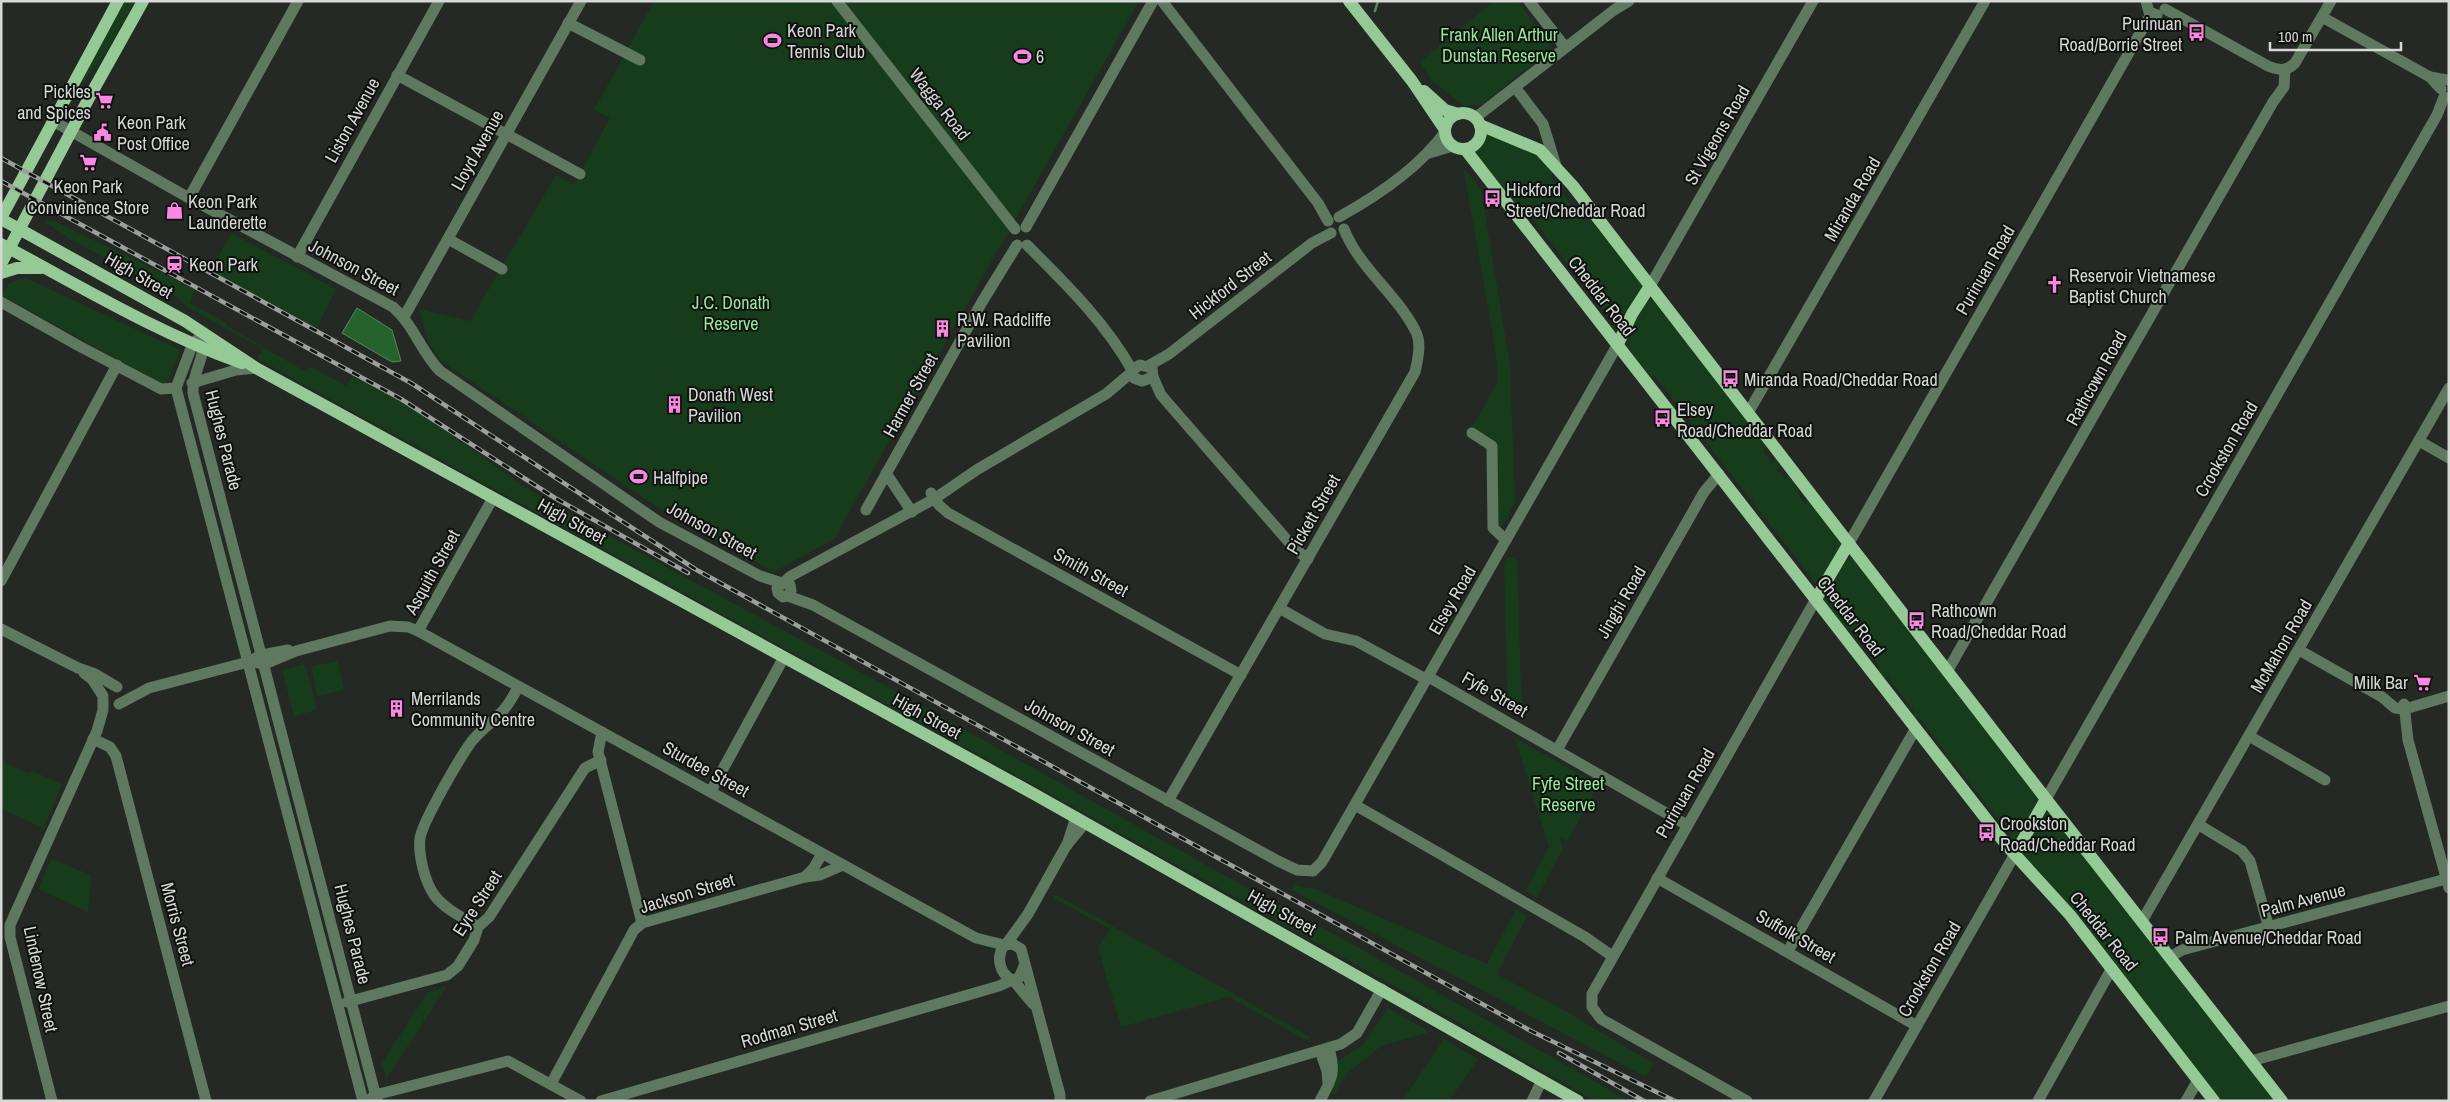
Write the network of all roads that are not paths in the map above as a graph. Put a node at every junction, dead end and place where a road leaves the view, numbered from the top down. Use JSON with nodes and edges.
{"nodes":[{"id":1,"x":118,"y":1,"type":"edge"},
{"id":2,"x":143,"y":1,"type":"edge"},
{"id":3,"x":298,"y":1,"type":"edge"},
{"id":4,"x":439,"y":1,"type":"edge"},
{"id":5,"x":581,"y":1,"type":"edge"},
{"id":6,"x":837,"y":1,"type":"edge"},
{"id":7,"x":1153,"y":1,"type":"edge"},
{"id":8,"x":1162,"y":1,"type":"edge"},
{"id":9,"x":1349,"y":1,"type":"edge"},
{"id":10,"x":1529,"y":1,"type":"edge"},
{"id":11,"x":1629,"y":1,"type":"edge"},
{"id":12,"x":1813,"y":1,"type":"edge"},
{"id":13,"x":1985,"y":1,"type":"edge"},
{"id":14,"x":2146,"y":1,"type":"edge"},
{"id":15,"x":2331,"y":1,"type":"edge"},
{"id":16,"x":2166,"y":5,"type":"edge"},
{"id":17,"x":1618,"y":6,"type":"edge"},
{"id":18,"x":2151,"y":14,"type":"junction"},
{"id":19,"x":2322,"y":17,"type":"junction"},
{"id":20,"x":568,"y":23,"type":"junction"},
{"id":21,"x":1565,"y":47,"type":"junction"},
{"id":22,"x":640,"y":60,"type":"dead end"},
{"id":23,"x":2282,"y":70,"type":"junction"},
{"id":24,"x":397,"y":75,"type":"junction"},
{"id":25,"x":1412,"y":81,"type":"junction"},
{"id":26,"x":1515,"y":87,"type":"junction"},
{"id":27,"x":2446,"y":91,"type":"edge"},
{"id":28,"x":1458,"y":114,"type":"junction"},
{"id":29,"x":53,"y":121,"type":"junction"},
{"id":30,"x":1477,"y":122,"type":"junction"},
{"id":31,"x":1445,"y":131,"type":"junction"},
{"id":32,"x":72,"y":132,"type":"junction"},
{"id":33,"x":506,"y":135,"type":"junction"},
{"id":34,"x":1459,"y":147,"type":"junction"},
{"id":35,"x":1429,"y":153,"type":"junction"},
{"id":36,"x":1556,"y":166,"type":"junction"},
{"id":37,"x":580,"y":174,"type":"dead end"},
{"id":38,"x":189,"y":198,"type":"junction"},
{"id":39,"x":1,"y":218,"type":"edge"},
{"id":40,"x":1336,"y":225,"type":"junction"},
{"id":41,"x":1021,"y":228,"type":"junction"},
{"id":42,"x":21,"y":229,"type":"junction"},
{"id":43,"x":448,"y":238,"type":"junction"},
{"id":44,"x":1022,"y":245,"type":"junction"},
{"id":45,"x":6,"y":247,"type":"edge"},
{"id":46,"x":297,"y":256,"type":"junction"},
{"id":47,"x":1,"y":264,"type":"edge"},
{"id":48,"x":44,"y":268,"type":"junction"},
{"id":49,"x":502,"y":268,"type":"dead end"},
{"id":50,"x":1,"y":272,"type":"edge"},
{"id":51,"x":1650,"y":286,"type":"junction"},
{"id":52,"x":1,"y":302,"type":"edge"},
{"id":53,"x":404,"y":316,"type":"junction"},
{"id":54,"x":204,"y":334,"type":"junction"},
{"id":55,"x":1618,"y":344,"type":"junction"},
{"id":56,"x":199,"y":346,"type":"junction"},
{"id":57,"x":117,"y":365,"type":"junction"},
{"id":58,"x":256,"y":368,"type":"junction"},
{"id":59,"x":1142,"y":373,"type":"junction"},
{"id":60,"x":192,"y":383,"type":"junction"},
{"id":61,"x":176,"y":388,"type":"junction"},
{"id":62,"x":2449,"y":388,"type":"edge"},
{"id":63,"x":1748,"y":413,"type":"junction"},
{"id":64,"x":200,"y":421,"type":"junction"},
{"id":65,"x":185,"y":426,"type":"junction"},
{"id":66,"x":1472,"y":433,"type":"dead end"},
{"id":67,"x":2419,"y":441,"type":"junction"},
{"id":68,"x":2449,"y":458,"type":"edge"},
{"id":69,"x":886,"y":473,"type":"junction"},
{"id":70,"x":1719,"y":474,"type":"junction"},
{"id":71,"x":933,"y":496,"type":"junction"},
{"id":72,"x":493,"y":498,"type":"junction"},
{"id":73,"x":910,"y":509,"type":"junction"},
{"id":74,"x":866,"y":510,"type":"dead end"},
{"id":75,"x":1506,"y":540,"type":"junction"},
{"id":76,"x":1849,"y":542,"type":"junction"},
{"id":77,"x":1308,"y":559,"type":"junction"},
{"id":78,"x":1,"y":581,"type":"edge"},
{"id":79,"x":786,"y":588,"type":"junction"},
{"id":80,"x":1816,"y":599,"type":"junction"},
{"id":81,"x":1279,"y":608,"type":"junction"},
{"id":82,"x":3,"y":628,"type":"edge"},
{"id":83,"x":418,"y":631,"type":"junction"},
{"id":84,"x":2299,"y":650,"type":"junction"},
{"id":85,"x":784,"y":657,"type":"junction"},
{"id":86,"x":263,"y":659,"type":"junction"},
{"id":87,"x":248,"y":662,"type":"junction"},
{"id":88,"x":78,"y":668,"type":"junction"},
{"id":89,"x":1948,"y":670,"type":"junction"},
{"id":90,"x":1241,"y":675,"type":"junction"},
{"id":91,"x":1427,"y":678,"type":"junction"},
{"id":92,"x":518,"y":687,"type":"junction"},
{"id":93,"x":117,"y":688,"type":"junction"},
{"id":94,"x":148,"y":688,"type":"junction"},
{"id":95,"x":2449,"y":696,"type":"edge"},
{"id":96,"x":103,"y":698,"type":"junction"},
{"id":97,"x":118,"y":704,"type":"junction"},
{"id":98,"x":2404,"y":706,"type":"junction"},
{"id":99,"x":1916,"y":728,"type":"junction"},
{"id":100,"x":602,"y":732,"type":"junction"},
{"id":101,"x":95,"y":735,"type":"junction"},
{"id":102,"x":2250,"y":736,"type":"junction"},
{"id":103,"x":615,"y":740,"type":"junction"},
{"id":104,"x":1557,"y":750,"type":"junction"},
{"id":105,"x":601,"y":759,"type":"junction"},
{"id":106,"x":294,"y":776,"type":"junction"},
{"id":107,"x":279,"y":780,"type":"junction"},
{"id":108,"x":2325,"y":780,"type":"dead end"},
{"id":109,"x":711,"y":791,"type":"junction"},
{"id":110,"x":2046,"y":799,"type":"junction"},
{"id":111,"x":1168,"y":801,"type":"junction"},
{"id":112,"x":1354,"y":805,"type":"junction"},
{"id":113,"x":1081,"y":820,"type":"junction"},
{"id":114,"x":1687,"y":824,"type":"junction"},
{"id":115,"x":2199,"y":825,"type":"junction"},
{"id":116,"x":822,"y":854,"type":"junction"},
{"id":117,"x":2014,"y":854,"type":"junction"},
{"id":118,"x":843,"y":866,"type":"junction"},
{"id":119,"x":1312,"y":871,"type":"joint"},
{"id":120,"x":805,"y":877,"type":"junction"},
{"id":121,"x":1657,"y":878,"type":"junction"},
{"id":122,"x":2447,"y":883,"type":"edge"},
{"id":123,"x":1028,"y":914,"type":"junction"},
{"id":124,"x":6,"y":918,"type":"edge"},
{"id":125,"x":2142,"y":921,"type":"junction"},
{"id":126,"x":642,"y":922,"type":"junction"},
{"id":127,"x":478,"y":927,"type":"junction"},
{"id":128,"x":2269,"y":928,"type":"junction"},
{"id":129,"x":976,"y":938,"type":"junction"},
{"id":130,"x":1005,"y":944,"type":"junction"},
{"id":131,"x":1021,"y":949,"type":"junction"},
{"id":132,"x":1788,"y":951,"type":"junction"},
{"id":133,"x":1614,"y":953,"type":"junction"},
{"id":134,"x":999,"y":957,"type":"junction"},
{"id":135,"x":2170,"y":957,"type":"junction"},
{"id":136,"x":1025,"y":964,"type":"junction"},
{"id":137,"x":2112,"y":968,"type":"junction"},
{"id":138,"x":1001,"y":970,"type":"junction"},
{"id":139,"x":1012,"y":980,"type":"junction"},
{"id":140,"x":1382,"y":989,"type":"junction"},
{"id":141,"x":983,"y":990,"type":"junction"},
{"id":142,"x":352,"y":1001,"type":"junction"},
{"id":143,"x":338,"y":1004,"type":"junction"},
{"id":144,"x":2449,"y":1006,"type":"edge"},
{"id":145,"x":1035,"y":1007,"type":"junction"},
{"id":146,"x":1917,"y":1026,"type":"junction"},
{"id":147,"x":1324,"y":1049,"type":"junction"},
{"id":148,"x":2251,"y":1061,"type":"junction"},
{"id":149,"x":1542,"y":1080,"type":"junction"},
{"id":150,"x":2198,"y":1080,"type":"junction"},
{"id":151,"x":551,"y":1084,"type":"junction"},
{"id":152,"x":374,"y":1099,"type":"edge"},
{"id":153,"x":1061,"y":1099,"type":"edge"},
{"id":154,"x":52,"y":1101,"type":"edge"},
{"id":155,"x":206,"y":1101,"type":"edge"},
{"id":156,"x":362,"y":1101,"type":"edge"},
{"id":157,"x":581,"y":1101,"type":"edge"},
{"id":158,"x":603,"y":1101,"type":"edge"},
{"id":159,"x":1150,"y":1101,"type":"edge"},
{"id":160,"x":1320,"y":1101,"type":"edge"},
{"id":161,"x":1532,"y":1101,"type":"edge"},
{"id":162,"x":1578,"y":1101,"type":"edge"},
{"id":163,"x":1747,"y":1101,"type":"edge"},
{"id":164,"x":1874,"y":1101,"type":"edge"},
{"id":165,"x":2038,"y":1101,"type":"edge"},
{"id":166,"x":2186,"y":1101,"type":"edge"},
{"id":167,"x":2214,"y":1101,"type":"edge"},
{"id":168,"x":2282,"y":1101,"type":"edge"}],
"edges":[{"from":1,"to":29,"type":"main road"},
{"from":2,"to":32,"type":"main road"},
{"from":3,"to":38,"type":"street"},
{"from":4,"to":24,"type":"street","name":"Liston Avenue"},
{"from":5,"to":20,"type":"street","name":"Lloyd Avenue"},
{"from":6,"to":41,"type":"street","name":"Wagga Road"},
{"from":7,"to":41,"type":"street"},
{"from":8,"to":40,"type":"street","name":"Pickett Street"},
{"from":9,"to":25,"type":"main road"},
{"from":10,"to":21,"type":"street"},
{"from":11,"to":17,"type":"street"},
{"from":12,"to":51,"type":"street","name":"St Vigeons Road"},
{"from":13,"to":63,"type":"street","name":"Miranda Road"},
{"from":14,"to":18,"type":"street"},
{"from":15,"to":19,"type":"street"},
{"from":16,"to":18,"type":"street"},
{"from":16,"to":23,"type":"street"},
{"from":17,"to":21,"type":"street"},
{"from":18,"to":76,"type":"street","name":"Purinuan Road"},
{"from":19,"to":23,"type":"street"},
{"from":19,"to":27,"type":"street"},
{"from":20,"to":22,"type":"street"},
{"from":20,"to":33,"type":"street","name":"Lloyd Avenue"},
{"from":21,"to":26,"type":"street"},
{"from":23,"to":89,"type":"street","name":"Rathcown Road"},
{"from":24,"to":33,"type":"street"},
{"from":24,"to":46,"type":"street","name":"Liston Avenue"},
{"from":25,"to":28,"type":"main road"},
{"from":25,"to":31,"type":"main road"},
{"from":26,"to":30,"type":"street"},
{"from":26,"to":36,"type":"street","name":"Cheddar Road"},
{"from":27,"to":110,"type":"street","name":"Crookston Road"},
{"from":28,"to":30,"type":"main road"},
{"from":28,"to":31,"type":"main road"},
{"from":29,"to":32,"type":"street","name":"Johnson Street"},
{"from":29,"to":39,"type":"main road"},
{"from":30,"to":34,"type":"main road"},
{"from":30,"to":36,"type":"main road","name":"Cheddar Road"},
{"from":31,"to":34,"type":"main road"},
{"from":31,"to":35,"type":"street","name":"Hickford Street"},
{"from":32,"to":38,"type":"street","name":"Johnson Street"},
{"from":32,"to":42,"type":"main road"},
{"from":33,"to":37,"type":"street"},
{"from":33,"to":43,"type":"street","name":"Lloyd Avenue"},
{"from":34,"to":35,"type":"street","name":"Hickford Street"},
{"from":34,"to":55,"type":"main road","name":"Cheddar Road"},
{"from":35,"to":40,"type":"street","name":"Hickford Street"},
{"from":36,"to":51,"type":"main road","name":"Cheddar Road"},
{"from":38,"to":46,"type":"street","name":"Johnson Street"},
{"from":39,"to":42,"type":"main road","name":"High Street"},
{"from":40,"to":59,"type":"street","name":"Hickford Street"},
{"from":40,"to":77,"type":"street","name":"Pickett Street"},
{"from":41,"to":44,"type":"street"},
{"from":42,"to":45,"type":"main road"},
{"from":42,"to":54,"type":"main road","name":"High Street"},
{"from":43,"to":49,"type":"street"},
{"from":43,"to":53,"type":"street","name":"Lloyd Avenue"},
{"from":44,"to":59,"type":"street"},
{"from":44,"to":69,"type":"street","name":"Harmer Street"},
{"from":45,"to":47,"type":"main road"},
{"from":45,"to":48,"type":"main road","name":"High Street"},
{"from":46,"to":53,"type":"street","name":"Johnson Street"},
{"from":48,"to":50,"type":"main road"},
{"from":48,"to":56,"type":"main road","name":"High Street"},
{"from":51,"to":55,"type":"main road"},
{"from":51,"to":63,"type":"main road","name":"Cheddar Road"},
{"from":52,"to":57,"type":"street"},
{"from":53,"to":79,"type":"street","name":"Johnson Street"},
{"from":54,"to":56,"type":"street","name":"Hughes Parade"},
{"from":54,"to":58,"type":"main road","name":"High Street"},
{"from":55,"to":70,"type":"main road","name":"Cheddar Road"},
{"from":55,"to":75,"type":"street","name":"Elsey Road"},
{"from":56,"to":58,"type":"main road","name":"High Street"},
{"from":56,"to":60,"type":"street","name":"Hughes Parade"},
{"from":56,"to":61,"type":"street","name":"Hughes Parade"},
{"from":57,"to":61,"type":"street"},
{"from":57,"to":78,"type":"street"},
{"from":58,"to":60,"type":"street"},
{"from":58,"to":72,"type":"main road","name":"High Street"},
{"from":59,"to":71,"type":"street","name":"Hickford Street"},
{"from":59,"to":77,"type":"street"},
{"from":60,"to":64,"type":"street","name":"Hughes Parade"},
{"from":61,"to":65,"type":"street","name":"Hughes Parade"},
{"from":62,"to":67,"type":"street","name":"McMahon Road"},
{"from":63,"to":76,"type":"main road","name":"Cheddar Road"},
{"from":64,"to":65,"type":"street"},
{"from":64,"to":86,"type":"street","name":"Hughes Parade"},
{"from":65,"to":87,"type":"street","name":"Hughes Parade"},
{"from":66,"to":75,"type":"street"},
{"from":67,"to":68,"type":"street"},
{"from":67,"to":84,"type":"street","name":"McMahon Road"},
{"from":69,"to":73,"type":"street"},
{"from":69,"to":74,"type":"street","name":"Harmer Street"},
{"from":70,"to":80,"type":"main road","name":"Cheddar Road"},
{"from":70,"to":104,"type":"street","name":"Jinghi Road"},
{"from":71,"to":73,"type":"street","name":"Hickford Street"},
{"from":71,"to":90,"type":"street","name":"Smith Street"},
{"from":72,"to":83,"type":"street","name":"Asquith Street"},
{"from":72,"to":85,"type":"main road","name":"High Street"},
{"from":73,"to":79,"type":"street","name":"Hickford Street"},
{"from":75,"to":91,"type":"street","name":"Elsey Road"},
{"from":76,"to":80,"type":"main road"},
{"from":76,"to":89,"type":"main road","name":"Cheddar Road"},
{"from":77,"to":81,"type":"street","name":"Pickett Street"},
{"from":79,"to":111,"type":"street","name":"Johnson Street"},
{"from":80,"to":99,"type":"main road","name":"Cheddar Road"},
{"from":80,"to":114,"type":"street","name":"Purinuan Road"},
{"from":81,"to":90,"type":"street","name":"Pickett Street"},
{"from":81,"to":91,"type":"street","name":"Fyfe Street"},
{"from":82,"to":88,"type":"street"},
{"from":83,"to":86,"type":"street","name":"Asquith Street"},
{"from":83,"to":92,"type":"street","name":"Sturdee Street"},
{"from":84,"to":98,"type":"street"},
{"from":84,"to":102,"type":"street","name":"McMahon Road"},
{"from":85,"to":109,"type":"street"},
{"from":85,"to":113,"type":"main road","name":"High Street"},
{"from":86,"to":87,"type":"street","name":"Asquith Street"},
{"from":86,"to":106,"type":"street","name":"Hughes Parade"},
{"from":87,"to":94,"type":"street","name":"Asquith Street"},
{"from":87,"to":107,"type":"street","name":"Hughes Parade"},
{"from":88,"to":93,"type":"street"},
{"from":88,"to":96,"type":"street"},
{"from":89,"to":110,"type":"main road","name":"Cheddar Road"},
{"from":90,"to":111,"type":"street","name":"Pickett Street"},
{"from":91,"to":104,"type":"street","name":"Fyfe Street"},
{"from":91,"to":112,"type":"street","name":"Elsey Road"},
{"from":92,"to":100,"type":"street","name":"Sturdee Street"},
{"from":92,"to":127,"type":"street"},
{"from":93,"to":94,"type":"street","name":"Asquith Street"},
{"from":93,"to":96,"type":"street"},
{"from":93,"to":97,"type":"street"},
{"from":94,"to":97,"type":"street","name":"Asquith Street"},
{"from":95,"to":98,"type":"street"},
{"from":96,"to":97,"type":"street"},
{"from":96,"to":101,"type":"street","name":"Lindenow Street"},
{"from":97,"to":101,"type":"street","name":"Lindenow Street"},
{"from":98,"to":122,"type":"street"},
{"from":99,"to":117,"type":"main road","name":"Cheddar Road"},
{"from":99,"to":132,"type":"street"},
{"from":100,"to":103,"type":"street","name":"Sturdee Street"},
{"from":100,"to":105,"type":"street"},
{"from":101,"to":124,"type":"street","name":"Lindenow Street"},
{"from":101,"to":155,"type":"street","name":"Morris Street"},
{"from":102,"to":108,"type":"street"},
{"from":102,"to":115,"type":"street","name":"McMahon Road"},
{"from":103,"to":105,"type":"street","name":"Eyre Street"},
{"from":103,"to":109,"type":"street","name":"Sturdee Street"},
{"from":104,"to":114,"type":"street","name":"Fyfe Street"},
{"from":105,"to":126,"type":"street"},
{"from":105,"to":127,"type":"street","name":"Eyre Street"},
{"from":106,"to":107,"type":"street"},
{"from":106,"to":142,"type":"street","name":"Hughes Parade"},
{"from":107,"to":143,"type":"street","name":"Hughes Parade"},
{"from":109,"to":116,"type":"street","name":"Sturdee Street"},
{"from":110,"to":117,"type":"main road"},
{"from":110,"to":125,"type":"main road","name":"Cheddar Road"},
{"from":111,"to":119,"type":"street","name":"Johnson Street"},
{"from":112,"to":119,"type":"street","name":"Elsey Road"},
{"from":112,"to":133,"type":"street"},
{"from":113,"to":123,"type":"street"},
{"from":113,"to":140,"type":"main road","name":"High Street"},
{"from":114,"to":121,"type":"street","name":"Purinuan Road"},
{"from":115,"to":125,"type":"street","name":"McMahon Road"},
{"from":115,"to":128,"type":"street"},
{"from":116,"to":118,"type":"street","name":"Sturdee Street"},
{"from":116,"to":120,"type":"street"},
{"from":117,"to":137,"type":"main road","name":"Cheddar Road"},
{"from":117,"to":146,"type":"street","name":"Crookston Road"},
{"from":118,"to":120,"type":"street","name":"Jackson Street"},
{"from":118,"to":129,"type":"street","name":"Sturdee Street"},
{"from":120,"to":126,"type":"street","name":"Jackson Street"},
{"from":121,"to":132,"type":"street","name":"Suffolk Street"},
{"from":121,"to":133,"type":"street","name":"Purinuan Road"},
{"from":122,"to":128,"type":"street","name":"Palm Avenue"},
{"from":123,"to":130,"type":"street"},
{"from":123,"to":131,"type":"street"},
{"from":124,"to":154,"type":"street","name":"Lindenow Street"},
{"from":125,"to":135,"type":"main road","name":"Cheddar Road"},
{"from":126,"to":151,"type":"street","name":"Jackson Street"},
{"from":127,"to":142,"type":"street","name":"Eyre Street"},
{"from":128,"to":135,"type":"street","name":"Palm Avenue"},
{"from":129,"to":130,"type":"street","name":"Sturdee Street"},
{"from":129,"to":134,"type":"street","name":"Sturdee Street"},
{"from":130,"to":131,"type":"street"},
{"from":130,"to":134,"type":"street"},
{"from":131,"to":136,"type":"street"},
{"from":132,"to":146,"type":"street","name":"Suffolk Street"},
{"from":133,"to":163,"type":"street","name":"Purinuan Road"},
{"from":134,"to":138,"type":"street"},
{"from":135,"to":148,"type":"main road","name":"Cheddar Road"},
{"from":136,"to":139,"type":"street"},
{"from":136,"to":145,"type":"street"},
{"from":137,"to":150,"type":"main road","name":"Cheddar Road"},
{"from":137,"to":165,"type":"street"},
{"from":138,"to":139,"type":"street"},
{"from":138,"to":141,"type":"street"},
{"from":139,"to":141,"type":"street","name":"Rodman Street"},
{"from":139,"to":145,"type":"street"},
{"from":140,"to":147,"type":"street"},
{"from":140,"to":149,"type":"main road","name":"High Street"},
{"from":141,"to":158,"type":"street","name":"Rodman Street"},
{"from":142,"to":143,"type":"street","name":"Eyre Street"},
{"from":142,"to":152,"type":"street","name":"Hughes Parade"},
{"from":143,"to":156,"type":"street","name":"Hughes Parade"},
{"from":144,"to":148,"type":"street"},
{"from":145,"to":153,"type":"street"},
{"from":146,"to":164,"type":"street","name":"Crookston Road"},
{"from":147,"to":159,"type":"street"},
{"from":147,"to":160,"type":"street"},
{"from":148,"to":168,"type":"main road","name":"Cheddar Road"},
{"from":149,"to":161,"type":"street"},
{"from":149,"to":162,"type":"main road","name":"High Street"},
{"from":150,"to":166,"type":"street"},
{"from":150,"to":167,"type":"main road","name":"Cheddar Road"},
{"from":151,"to":152,"type":"street"},
{"from":151,"to":157,"type":"street"}]}
